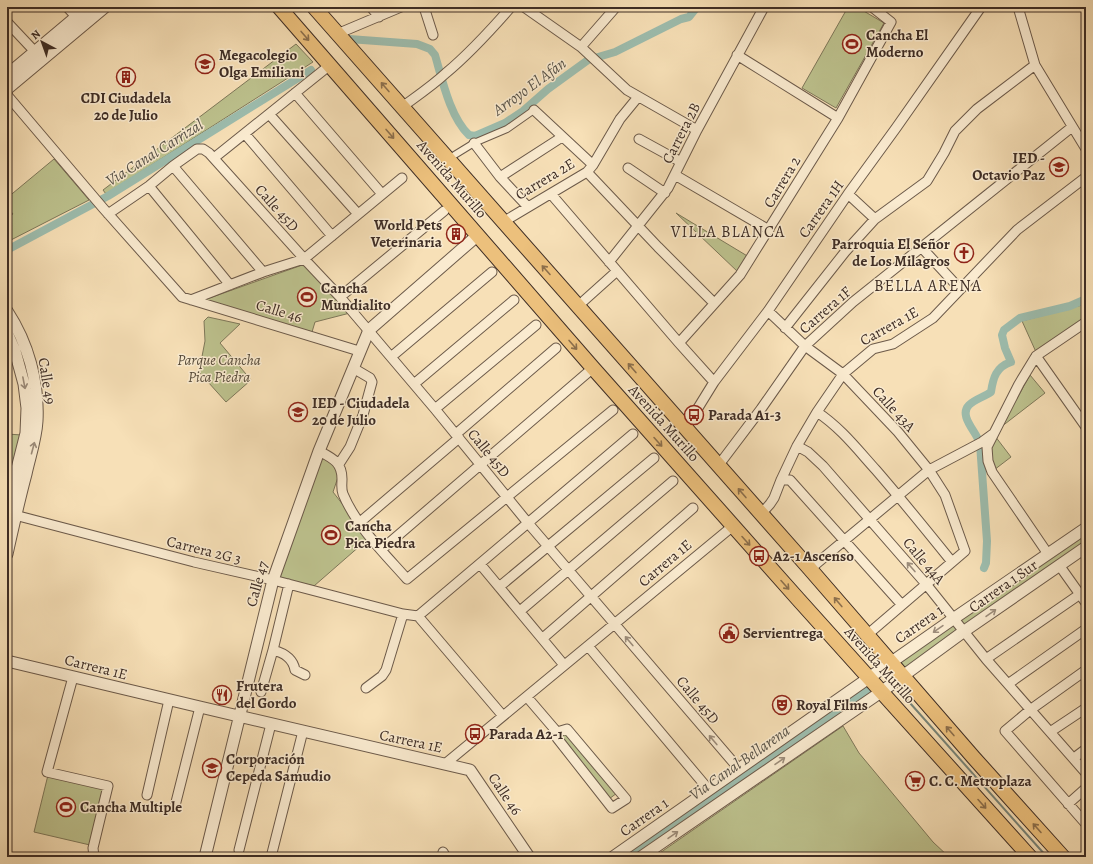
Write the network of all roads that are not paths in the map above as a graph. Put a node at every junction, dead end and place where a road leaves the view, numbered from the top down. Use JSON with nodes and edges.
{"nodes":[{"id":1,"x":67,"y":7,"type":"edge"},
{"id":2,"x":88,"y":7,"type":"edge"},
{"id":3,"x":105,"y":7,"type":"edge"},
{"id":4,"x":279,"y":7,"type":"edge"},
{"id":5,"x":314,"y":7,"type":"edge"},
{"id":6,"x":371,"y":7,"type":"edge"},
{"id":7,"x":401,"y":7,"type":"edge"},
{"id":8,"x":424,"y":7,"type":"edge"},
{"id":9,"x":511,"y":7,"type":"edge"},
{"id":10,"x":524,"y":7,"type":"edge"},
{"id":11,"x":616,"y":7,"type":"edge"},
{"id":12,"x":764,"y":7,"type":"edge"},
{"id":13,"x":872,"y":7,"type":"edge"},
{"id":14,"x":981,"y":7,"type":"edge"},
{"id":15,"x":1018,"y":7,"type":"edge"},
{"id":16,"x":379,"y":16,"type":"junction"},
{"id":17,"x":80,"y":21,"type":"junction"},
{"id":18,"x":7,"y":22,"type":"edge"},
{"id":19,"x":337,"y":34,"type":"junction"},
{"id":20,"x":433,"y":35,"type":"dead end"},
{"id":21,"x":584,"y":50,"type":"junction"},
{"id":22,"x":737,"y":55,"type":"junction"},
{"id":23,"x":39,"y":56,"type":"junction"},
{"id":24,"x":330,"y":65,"type":"junction"},
{"id":25,"x":1035,"y":65,"type":"junction"},
{"id":26,"x":7,"y":75,"type":"edge"},
{"id":27,"x":7,"y":89,"type":"edge"},
{"id":28,"x":295,"y":93,"type":"junction"},
{"id":29,"x":7,"y":95,"type":"edge"},
{"id":30,"x":638,"y":97,"type":"junction"},
{"id":31,"x":402,"y":107,"type":"junction"},
{"id":32,"x":534,"y":110,"type":"joint"},
{"id":33,"x":269,"y":114,"type":"junction"},
{"id":34,"x":838,"y":118,"type":"junction"},
{"id":35,"x":1072,"y":127,"type":"junction"},
{"id":36,"x":697,"y":130,"type":"junction"},
{"id":37,"x":245,"y":134,"type":"junction"},
{"id":38,"x":562,"y":137,"type":"junction"},
{"id":39,"x":639,"y":139,"type":"dead end"},
{"id":40,"x":474,"y":143,"type":"junction"},
{"id":41,"x":1084,"y":144,"type":"edge"},
{"id":42,"x":214,"y":158,"type":"junction"},
{"id":43,"x":448,"y":159,"type":"junction"},
{"id":44,"x":681,"y":162,"type":"junction"},
{"id":45,"x":172,"y":166,"type":"junction"},
{"id":46,"x":590,"y":168,"type":"junction"},
{"id":47,"x":628,"y":168,"type":"dead end"},
{"id":48,"x":675,"y":175,"type":"junction"},
{"id":49,"x":500,"y":177,"type":"junction"},
{"id":50,"x":1086,"y":177,"type":"edge"},
{"id":51,"x":402,"y":178,"type":"dead end"},
{"id":52,"x":148,"y":186,"type":"junction"},
{"id":53,"x":665,"y":192,"type":"junction"},
{"id":54,"x":382,"y":194,"type":"junction"},
{"id":55,"x":551,"y":194,"type":"junction"},
{"id":56,"x":848,"y":194,"type":"junction"},
{"id":57,"x":528,"y":207,"type":"junction"},
{"id":58,"x":106,"y":211,"type":"junction"},
{"id":59,"x":444,"y":211,"type":"dead end"},
{"id":60,"x":358,"y":214,"type":"junction"},
{"id":61,"x":875,"y":219,"type":"junction"},
{"id":62,"x":503,"y":222,"type":"junction"},
{"id":63,"x":638,"y":226,"type":"junction"},
{"id":64,"x":769,"y":230,"type":"junction"},
{"id":65,"x":478,"y":235,"type":"junction"},
{"id":66,"x":332,"y":236,"type":"junction"},
{"id":67,"x":922,"y":248,"type":"junction"},
{"id":68,"x":304,"y":259,"type":"junction"},
{"id":69,"x":609,"y":262,"type":"junction"},
{"id":70,"x":617,"y":271,"type":"junction"},
{"id":71,"x":263,"y":272,"type":"junction"},
{"id":72,"x":492,"y":272,"type":"dead end"},
{"id":73,"x":230,"y":284,"type":"junction"},
{"id":74,"x":960,"y":289,"type":"junction"},
{"id":75,"x":340,"y":297,"type":"junction"},
{"id":76,"x":191,"y":300,"type":"junction"},
{"id":77,"x":514,"y":300,"type":"dead end"},
{"id":78,"x":714,"y":303,"type":"junction"},
{"id":79,"x":578,"y":306,"type":"junction"},
{"id":80,"x":7,"y":311,"type":"edge"},
{"id":81,"x":768,"y":311,"type":"junction"},
{"id":82,"x":1086,"y":322,"type":"edge"},
{"id":83,"x":536,"y":325,"type":"dead end"},
{"id":84,"x":785,"y":328,"type":"junction"},
{"id":85,"x":368,"y":330,"type":"junction"},
{"id":86,"x":7,"y":333,"type":"edge"},
{"id":87,"x":679,"y":343,"type":"junction"},
{"id":88,"x":804,"y":346,"type":"junction"},
{"id":89,"x":556,"y":348,"type":"dead end"},
{"id":90,"x":359,"y":351,"type":"junction"},
{"id":91,"x":1036,"y":356,"type":"junction"},
{"id":92,"x":391,"y":357,"type":"junction"},
{"id":93,"x":353,"y":368,"type":"junction"},
{"id":94,"x":593,"y":368,"type":"junction"},
{"id":95,"x":843,"y":374,"type":"junction"},
{"id":96,"x":714,"y":382,"type":"junction"},
{"id":97,"x":414,"y":384,"type":"junction"},
{"id":98,"x":435,"y":409,"type":"junction"},
{"id":99,"x":613,"y":410,"type":"dead end"},
{"id":100,"x":817,"y":412,"type":"junction"},
{"id":101,"x":1086,"y":427,"type":"edge"},
{"id":102,"x":685,"y":429,"type":"junction"},
{"id":103,"x":995,"y":433,"type":"junction"},
{"id":104,"x":632,"y":434,"type":"dead end"},
{"id":105,"x":457,"y":436,"type":"junction"},
{"id":106,"x":797,"y":446,"type":"junction"},
{"id":107,"x":319,"y":451,"type":"junction"},
{"id":108,"x":654,"y":458,"type":"dead end"},
{"id":109,"x":339,"y":464,"type":"junction"},
{"id":110,"x":480,"y":465,"type":"junction"},
{"id":111,"x":718,"y":466,"type":"junction"},
{"id":112,"x":928,"y":470,"type":"junction"},
{"id":113,"x":16,"y":471,"type":"edge"},
{"id":114,"x":781,"y":480,"type":"junction"},
{"id":115,"x":673,"y":481,"type":"dead end"},
{"id":116,"x":898,"y":496,"type":"junction"},
{"id":117,"x":507,"y":497,"type":"junction"},
{"id":118,"x":693,"y":508,"type":"dead end"},
{"id":119,"x":10,"y":512,"type":"edge"},
{"id":120,"x":761,"y":514,"type":"junction"},
{"id":121,"x":870,"y":519,"type":"junction"},
{"id":122,"x":359,"y":523,"type":"junction"},
{"id":123,"x":528,"y":523,"type":"junction"},
{"id":124,"x":733,"y":526,"type":"junction"},
{"id":125,"x":1086,"y":528,"type":"edge"},
{"id":126,"x":844,"y":541,"type":"junction"},
{"id":127,"x":548,"y":546,"type":"junction"},
{"id":128,"x":1086,"y":547,"type":"edge"},
{"id":129,"x":382,"y":550,"type":"junction"},
{"id":130,"x":7,"y":554,"type":"edge"},
{"id":131,"x":1048,"y":554,"type":"junction"},
{"id":132,"x":952,"y":562,"type":"junction"},
{"id":133,"x":480,"y":564,"type":"junction"},
{"id":134,"x":1059,"y":565,"type":"junction"},
{"id":135,"x":810,"y":569,"type":"junction"},
{"id":136,"x":568,"y":570,"type":"junction"},
{"id":137,"x":272,"y":580,"type":"junction"},
{"id":138,"x":289,"y":584,"type":"junction"},
{"id":139,"x":926,"y":584,"type":"junction"},
{"id":140,"x":500,"y":587,"type":"junction"},
{"id":141,"x":1083,"y":592,"type":"edge"},
{"id":142,"x":591,"y":596,"type":"junction"},
{"id":143,"x":1086,"y":603,"type":"edge"},
{"id":144,"x":902,"y":605,"type":"junction"},
{"id":145,"x":520,"y":611,"type":"junction"},
{"id":146,"x":403,"y":614,"type":"junction"},
{"id":147,"x":418,"y":616,"type":"junction"},
{"id":148,"x":953,"y":619,"type":"junction"},
{"id":149,"x":615,"y":624,"type":"junction"},
{"id":150,"x":1086,"y":629,"type":"edge"},
{"id":151,"x":964,"y":632,"type":"junction"},
{"id":152,"x":866,"y":636,"type":"junction"},
{"id":153,"x":543,"y":638,"type":"junction"},
{"id":154,"x":588,"y":646,"type":"junction"},
{"id":155,"x":273,"y":650,"type":"junction"},
{"id":156,"x":986,"y":659,"type":"junction"},
{"id":157,"x":7,"y":661,"type":"edge"},
{"id":158,"x":890,"y":663,"type":"junction"},
{"id":159,"x":564,"y":665,"type":"junction"},
{"id":160,"x":1086,"y":670,"type":"edge"},
{"id":161,"x":304,"y":675,"type":"dead end"},
{"id":162,"x":902,"y":676,"type":"junction"},
{"id":163,"x":73,"y":677,"type":"junction"},
{"id":164,"x":869,"y":678,"type":"junction"},
{"id":165,"x":1008,"y":684,"type":"junction"},
{"id":166,"x":366,"y":688,"type":"dead end"},
{"id":167,"x":261,"y":692,"type":"dead end"},
{"id":168,"x":881,"y":692,"type":"junction"},
{"id":169,"x":527,"y":697,"type":"junction"},
{"id":170,"x":169,"y":700,"type":"junction"},
{"id":171,"x":200,"y":708,"type":"junction"},
{"id":172,"x":1086,"y":708,"type":"edge"},
{"id":173,"x":1030,"y":710,"type":"junction"},
{"id":174,"x":239,"y":716,"type":"junction"},
{"id":175,"x":503,"y":716,"type":"junction"},
{"id":176,"x":271,"y":724,"type":"junction"},
{"id":177,"x":303,"y":731,"type":"junction"},
{"id":178,"x":557,"y":732,"type":"junction"},
{"id":179,"x":1050,"y":732,"type":"junction"},
{"id":180,"x":1086,"y":749,"type":"edge"},
{"id":181,"x":1074,"y":758,"type":"junction"},
{"id":182,"x":445,"y":764,"type":"junction"},
{"id":183,"x":739,"y":769,"type":"junction"},
{"id":184,"x":1086,"y":773,"type":"edge"},
{"id":185,"x":1086,"y":788,"type":"edge"},
{"id":186,"x":709,"y":790,"type":"junction"},
{"id":187,"x":147,"y":795,"type":"dead end"},
{"id":188,"x":176,"y":802,"type":"dead end"},
{"id":189,"x":1068,"y":804,"type":"junction"},
{"id":190,"x":1086,"y":824,"type":"edge"},
{"id":191,"x":239,"y":850,"type":"dead end"},
{"id":192,"x":94,"y":857,"type":"edge"},
{"id":193,"x":205,"y":857,"type":"edge"},
{"id":194,"x":271,"y":857,"type":"edge"},
{"id":195,"x":529,"y":857,"type":"edge"},
{"id":196,"x":613,"y":857,"type":"edge"},
{"id":197,"x":642,"y":857,"type":"edge"},
{"id":198,"x":1030,"y":857,"type":"edge"},
{"id":199,"x":1063,"y":857,"type":"edge"}],
"edges":[{"from":1,"to":17,"type":"street"},
{"from":2,"to":17,"type":"street"},
{"from":3,"to":17,"type":"street"},
{"from":4,"to":24,"type":"main road","name":"Avenida Murillo","one_way":true},
{"from":5,"to":19,"type":"main road","name":"Avenida Murillo"},
{"from":6,"to":16,"type":"street"},
{"from":7,"to":16,"type":"street"},
{"from":8,"to":20,"type":"street"},
{"from":9,"to":31,"type":"street"},
{"from":10,"to":21,"type":"street"},
{"from":11,"to":21,"type":"street"},
{"from":12,"to":22,"type":"street","name":"Carrera 2B"},
{"from":13,"to":34,"type":"street","name":"Carrera 2"},
{"from":14,"to":56,"type":"street","name":"Carrera 1H"},
{"from":15,"to":25,"type":"street"},
{"from":16,"to":19,"type":"street"},
{"from":17,"to":23,"type":"street"},
{"from":18,"to":23,"type":"street"},
{"from":31,"to":19,"type":"main road","name":"Avenida Murillo","one_way":true},
{"from":21,"to":30,"type":"street"},
{"from":22,"to":34,"type":"street"},
{"from":22,"to":36,"type":"street","name":"Carrera 2B"},
{"from":23,"to":26,"type":"street"},
{"from":23,"to":27,"type":"street"},
{"from":24,"to":28,"type":"street"},
{"from":24,"to":65,"type":"main road","name":"Avenida Murillo","one_way":true},
{"from":25,"to":35,"type":"street"},
{"from":25,"to":61,"type":"street","name":"Carrera 1F"},
{"from":28,"to":33,"type":"street"},
{"from":28,"to":54,"type":"street"},
{"from":29,"to":58,"type":"street","name":"Calle 46"},
{"from":30,"to":36,"type":"street"},
{"from":30,"to":46,"type":"street","name":"Carrera 2E"},
{"from":31,"to":43,"type":"main road","name":"Avenida Murillo"},
{"from":32,"to":38,"type":"street"},
{"from":32,"to":40,"type":"street"},
{"from":33,"to":37,"type":"street"},
{"from":33,"to":60,"type":"street"},
{"from":34,"to":64,"type":"street","name":"Carrera 2"},
{"from":35,"to":41,"type":"street"},
{"from":35,"to":67,"type":"street","name":"Carrera 1F"},
{"from":36,"to":44,"type":"street","name":"Carrera 2B"},
{"from":37,"to":42,"type":"street"},
{"from":37,"to":66,"type":"street"},
{"from":38,"to":46,"type":"street"},
{"from":38,"to":49,"type":"street"},
{"from":39,"to":44,"type":"street"},
{"from":40,"to":43,"type":"street"},
{"from":40,"to":49,"type":"street"},
{"from":42,"to":45,"type":"street"},
{"from":42,"to":68,"type":"street","name":"Calle 45D"},
{"from":43,"to":62,"type":"main road","name":"Avenida Murillo"},
{"from":44,"to":48,"type":"street","name":"Carrera 2B"},
{"from":45,"to":52,"type":"street"},
{"from":45,"to":71,"type":"street"},
{"from":46,"to":55,"type":"street","name":"Carrera 2E"},
{"from":46,"to":63,"type":"street"},
{"from":47,"to":53,"type":"street"},
{"from":48,"to":53,"type":"street","name":"Carrera 2B"},
{"from":48,"to":64,"type":"street"},
{"from":49,"to":57,"type":"street"},
{"from":50,"to":74,"type":"street","name":"Carrera 1E"},
{"from":51,"to":54,"type":"street"},
{"from":52,"to":58,"type":"street"},
{"from":52,"to":73,"type":"street"},
{"from":53,"to":63,"type":"street","name":"Carrera 2B"},
{"from":54,"to":60,"type":"street"},
{"from":55,"to":57,"type":"street","name":"Carrera 2E"},
{"from":55,"to":69,"type":"street"},
{"from":56,"to":61,"type":"street"},
{"from":56,"to":81,"type":"street","name":"Carrera 1H"},
{"from":57,"to":62,"type":"street","name":"Carrera 2E"},
{"from":58,"to":76,"type":"street","name":"Calle 46"},
{"from":59,"to":75,"type":"street"},
{"from":60,"to":66,"type":"street"},
{"from":61,"to":84,"type":"street","name":"Carrera 1F"},
{"from":79,"to":62,"type":"main road","name":"Avenida Murillo","one_way":true},
{"from":63,"to":69,"type":"street","name":"Carrera 2B"},
{"from":63,"to":78,"type":"street"},
{"from":64,"to":78,"type":"street","name":"Carrera 2"},
{"from":65,"to":85,"type":"street"},
{"from":65,"to":94,"type":"main road","name":"Avenida Murillo","one_way":true},
{"from":66,"to":68,"type":"street"},
{"from":67,"to":74,"type":"street"},
{"from":67,"to":88,"type":"street","name":"Carrera 1F"},
{"from":68,"to":71,"type":"street"},
{"from":68,"to":75,"type":"street","name":"Calle 45D"},
{"from":69,"to":70,"type":"street"},
{"from":70,"to":79,"type":"street"},
{"from":70,"to":87,"type":"street"},
{"from":71,"to":73,"type":"street"},
{"from":72,"to":92,"type":"street"},
{"from":73,"to":76,"type":"street"},
{"from":74,"to":95,"type":"street","name":"Carrera 1E"},
{"from":75,"to":85,"type":"street","name":"Calle 45D"},
{"from":76,"to":90,"type":"street","name":"Calle 46"},
{"from":77,"to":97,"type":"street"},
{"from":78,"to":87,"type":"street","name":"Carrera 2"},
{"from":102,"to":79,"type":"main road","name":"Avenida Murillo","one_way":true},
{"from":113,"to":80,"type":"street","name":"Calle 49","one_way":true},
{"from":81,"to":84,"type":"street","name":"Calle 43A"},
{"from":81,"to":96,"type":"street","name":"Carrera 1H"},
{"from":82,"to":91,"type":"street"},
{"from":83,"to":98,"type":"street"},
{"from":84,"to":88,"type":"street","name":"Calle 43A"},
{"from":85,"to":90,"type":"street","name":"Calle 47"},
{"from":85,"to":92,"type":"street","name":"Calle 45D"},
{"from":86,"to":113,"type":"street","name":"Calle 49","one_way":true},
{"from":87,"to":96,"type":"street"},
{"from":88,"to":95,"type":"street","name":"Calle 43A"},
{"from":88,"to":111,"type":"street","name":"Carrera 1F"},
{"from":89,"to":105,"type":"street"},
{"from":90,"to":93,"type":"street","name":"Calle 47"},
{"from":91,"to":101,"type":"street"},
{"from":91,"to":103,"type":"street"},
{"from":92,"to":97,"type":"street","name":"Calle 45D"},
{"from":93,"to":107,"type":"street","name":"Calle 47"},
{"from":93,"to":109,"type":"street"},
{"from":94,"to":110,"type":"street"},
{"from":94,"to":124,"type":"main road","name":"Avenida Murillo","one_way":true},
{"from":95,"to":100,"type":"street","name":"Carrera 1E"},
{"from":95,"to":112,"type":"street","name":"Calle 43A"},
{"from":96,"to":102,"type":"street","name":"Carrera 1H"},
{"from":97,"to":98,"type":"street","name":"Calle 45D"},
{"from":98,"to":105,"type":"street","name":"Calle 45D"},
{"from":99,"to":117,"type":"street"},
{"from":100,"to":106,"type":"street","name":"Carrera 1E"},
{"from":100,"to":116,"type":"street"},
{"from":102,"to":111,"type":"main road","name":"Avenida Murillo"},
{"from":103,"to":112,"type":"street"},
{"from":103,"to":131,"type":"street"},
{"from":104,"to":123,"type":"street"},
{"from":105,"to":110,"type":"street","name":"Calle 45D"},
{"from":105,"to":122,"type":"street"},
{"from":106,"to":114,"type":"street","name":"Carrera 1E"},
{"from":106,"to":121,"type":"street","name":"Calle 44A"},
{"from":107,"to":109,"type":"street"},
{"from":107,"to":137,"type":"street","name":"Calle 47"},
{"from":108,"to":127,"type":"street"},
{"from":109,"to":122,"type":"street"},
{"from":110,"to":117,"type":"street","name":"Calle 45D"},
{"from":110,"to":129,"type":"street"},
{"from":120,"to":111,"type":"main road","name":"Avenida Murillo","one_way":true},
{"from":112,"to":116,"type":"street"},
{"from":112,"to":132,"type":"street","name":"Calle 43A"},
{"from":113,"to":119,"type":"street","name":"Calle 49"},
{"from":114,"to":120,"type":"street","name":"Carrera 1E"},
{"from":114,"to":126,"type":"street"},
{"from":115,"to":136,"type":"street"},
{"from":116,"to":121,"type":"street"},
{"from":116,"to":132,"type":"street"},
{"from":117,"to":123,"type":"street","name":"Calle 45D"},
{"from":117,"to":129,"type":"street"},
{"from":118,"to":142,"type":"street"},
{"from":119,"to":130,"type":"street","name":"Calle 49"},
{"from":119,"to":137,"type":"street","name":"Carrera 2G 3"},
{"from":120,"to":135,"type":"main road","name":"Avenida Murillo"},
{"from":121,"to":126,"type":"street"},
{"from":139,"to":121,"type":"street","name":"Calle 44A","one_way":true},
{"from":122,"to":129,"type":"street"},
{"from":123,"to":127,"type":"street","name":"Calle 45D"},
{"from":123,"to":133,"type":"street"},
{"from":124,"to":149,"type":"street","name":"Carrera 1E"},
{"from":124,"to":164,"type":"main road","name":"Avenida Murillo","one_way":true},
{"from":125,"to":131,"type":"street","name":"Carrera 1"},
{"from":126,"to":135,"type":"street"},
{"from":126,"to":144,"type":"street"},
{"from":127,"to":136,"type":"street","name":"Calle 45D"},
{"from":127,"to":140,"type":"street"},
{"from":128,"to":134,"type":"street","name":"Carrera 1 Sur"},
{"from":131,"to":148,"type":"street","name":"Carrera 1"},
{"from":132,"to":139,"type":"street"},
{"from":133,"to":140,"type":"street"},
{"from":133,"to":147,"type":"street"},
{"from":134,"to":141,"type":"street"},
{"from":151,"to":134,"type":"street","name":"Carrera 1 Sur","one_way":true},
{"from":152,"to":135,"type":"main road","name":"Avenida Murillo","one_way":true},
{"from":136,"to":142,"type":"street","name":"Calle 45D"},
{"from":136,"to":145,"type":"street"},
{"from":137,"to":138,"type":"street","name":"Carrera 2G 3"},
{"from":137,"to":174,"type":"street","name":"Calle 47"},
{"from":138,"to":146,"type":"street","name":"Carrera 2G 3"},
{"from":138,"to":155,"type":"street"},
{"from":139,"to":144,"type":"street"},
{"from":139,"to":148,"type":"street","name":"Calle 44A"},
{"from":140,"to":145,"type":"street"},
{"from":141,"to":143,"type":"street"},
{"from":141,"to":156,"type":"street"},
{"from":142,"to":149,"type":"street","name":"Calle 45D"},
{"from":142,"to":153,"type":"street"},
{"from":144,"to":152,"type":"street"},
{"from":145,"to":153,"type":"street"},
{"from":146,"to":147,"type":"street","name":"Carrera 2G 3"},
{"from":146,"to":166,"type":"street"},
{"from":147,"to":175,"type":"street"},
{"from":148,"to":151,"type":"street","name":"Calle 44A"},
{"from":148,"to":158,"type":"street","name":"Carrera 1","one_way":true},
{"from":149,"to":154,"type":"street","name":"Carrera 1E"},
{"from":183,"to":149,"type":"street","name":"Calle 45D","one_way":true},
{"from":150,"to":165,"type":"street"},
{"from":151,"to":156,"type":"street","name":"Calle 44A"},
{"from":151,"to":162,"type":"street","name":"Carrera 1 Sur"},
{"from":152,"to":158,"type":"main road","name":"Avenida Murillo"},
{"from":153,"to":159,"type":"street"},
{"from":154,"to":159,"type":"street","name":"Carrera 1E"},
{"from":154,"to":186,"type":"street"},
{"from":155,"to":161,"type":"street"},
{"from":155,"to":167,"type":"street"},
{"from":156,"to":165,"type":"street","name":"Calle 44A"},
{"from":157,"to":163,"type":"street","name":"Carrera 1E"},
{"from":158,"to":162,"type":"main road","name":"Avenida Murillo"},
{"from":158,"to":164,"type":"street","name":"Carrera 1"},
{"from":159,"to":169,"type":"street","name":"Carrera 1E"},
{"from":160,"to":173,"type":"street"},
{"from":162,"to":168,"type":"street","name":"Carrera 1 Sur"},
{"from":199,"to":162,"type":"main road","name":"Avenida Murillo","one_way":true},
{"from":163,"to":170,"type":"street","name":"Carrera 1E"},
{"from":163,"to":192,"type":"street"},
{"from":164,"to":168,"type":"main road","name":"Avenida Murillo"},
{"from":164,"to":183,"type":"street","name":"Carrera 1"},
{"from":165,"to":173,"type":"street","name":"Calle 44A"},
{"from":197,"to":168,"type":"street","name":"Carrera 1 Sur","one_way":true},
{"from":168,"to":198,"type":"main road","name":"Avenida Murillo","one_way":true},
{"from":169,"to":175,"type":"street","name":"Carrera 1E"},
{"from":169,"to":178,"type":"street"},
{"from":170,"to":171,"type":"street","name":"Carrera 1E"},
{"from":170,"to":187,"type":"street"},
{"from":171,"to":174,"type":"street","name":"Carrera 1E"},
{"from":171,"to":188,"type":"street"},
{"from":172,"to":179,"type":"street"},
{"from":173,"to":179,"type":"street","name":"Calle 44A"},
{"from":173,"to":189,"type":"street"},
{"from":174,"to":176,"type":"street","name":"Carrera 1E"},
{"from":174,"to":193,"type":"street","name":"Calle 47"},
{"from":175,"to":182,"type":"street","name":"Carrera 1E"},
{"from":176,"to":177,"type":"street","name":"Carrera 1E"},
{"from":176,"to":191,"type":"street"},
{"from":177,"to":182,"type":"street","name":"Carrera 1E"},
{"from":177,"to":194,"type":"street"},
{"from":178,"to":178,"type":"street"},
{"from":179,"to":181,"type":"street","name":"Calle 44A"},
{"from":180,"to":181,"type":"street"},
{"from":181,"to":184,"type":"street","name":"Calle 44A"},
{"from":182,"to":195,"type":"street","name":"Calle 46"},
{"from":183,"to":186,"type":"street","name":"Carrera 1"},
{"from":185,"to":189,"type":"street"},
{"from":186,"to":196,"type":"street","name":"Carrera 1"},
{"from":189,"to":190,"type":"street"}]}
